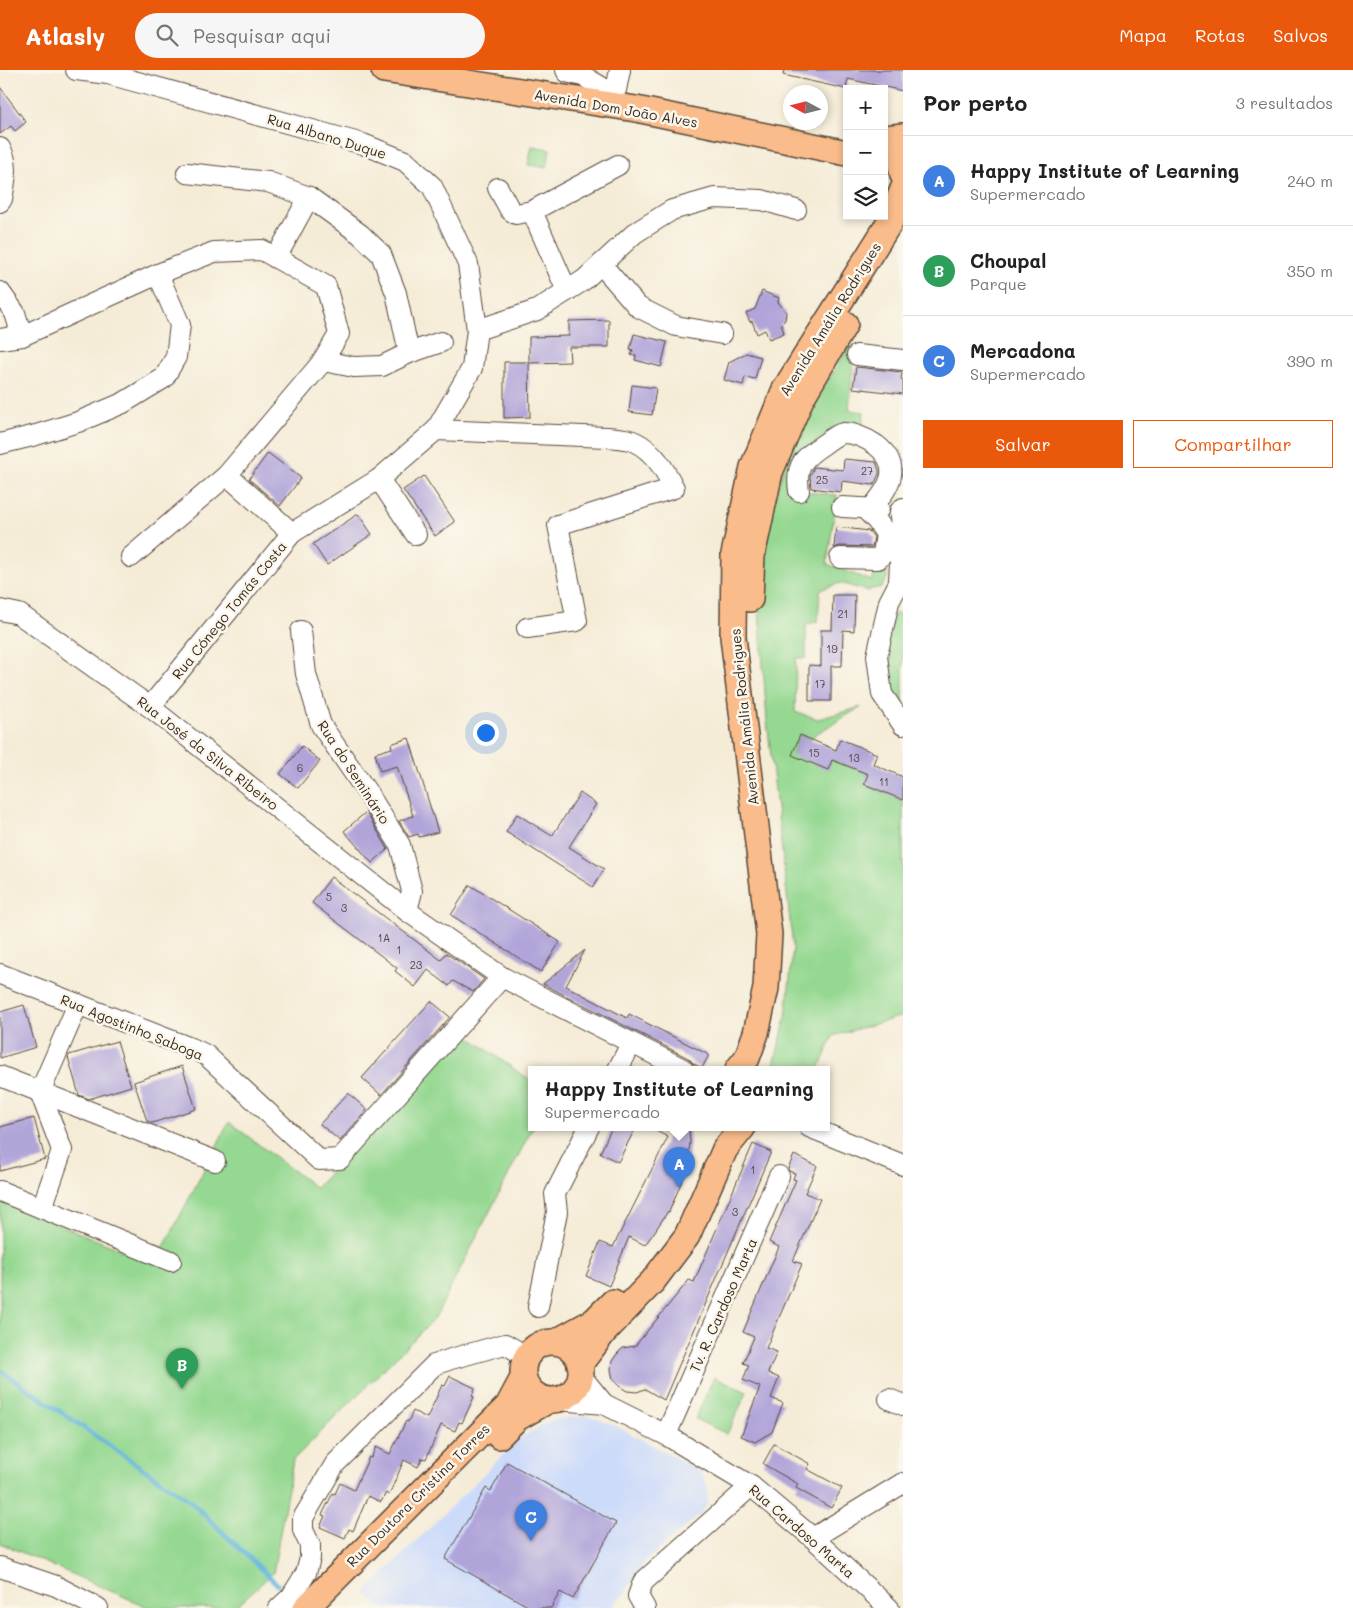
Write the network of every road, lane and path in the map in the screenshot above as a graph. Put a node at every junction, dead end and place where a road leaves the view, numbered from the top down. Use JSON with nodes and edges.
{"nodes":[{"id":1,"x":76,"y":70,"type":"edge"},
{"id":2,"x":384,"y":70,"type":"edge"},
{"id":3,"x":491,"y":70,"type":"edge"},
{"id":4,"x":566,"y":70,"type":"edge"},
{"id":5,"x":613,"y":83,"type":"edge"},
{"id":6,"x":843,"y":135,"type":"edge"},
{"id":7,"x":903,"y":136,"type":"edge"},
{"id":8,"x":888,"y":138,"type":"edge"},
{"id":9,"x":0,"y":148,"type":"edge"},
{"id":10,"x":903,"y":151,"type":"edge"},
{"id":11,"x":843,"y":152,"type":"edge"},
{"id":12,"x":618,"y":165,"type":"dead end"},
{"id":13,"x":888,"y":168,"type":"edge"},
{"id":14,"x":187,"y":173,"type":"dead end"},
{"id":15,"x":903,"y":176,"type":"edge"},
{"id":16,"x":498,"y":188,"type":"dead end"},
{"id":17,"x":903,"y":189,"type":"edge"},
{"id":18,"x":310,"y":198,"type":"junction"},
{"id":19,"x":0,"y":202,"type":"edge"},
{"id":20,"x":796,"y":210,"type":"dead end"},
{"id":21,"x":532,"y":211,"type":"junction"},
{"id":22,"x":903,"y":232,"type":"edge"},
{"id":23,"x":276,"y":258,"type":"junction"},
{"id":24,"x":601,"y":264,"type":"junction"},
{"id":25,"x":158,"y":274,"type":"junction"},
{"id":26,"x":567,"y":291,"type":"junction"},
{"id":27,"x":0,"y":292,"type":"edge"},
{"id":28,"x":477,"y":330,"type":"junction"},
{"id":29,"x":722,"y":334,"type":"dead end"},
{"id":30,"x":22,"y":336,"type":"junction"},
{"id":31,"x":0,"y":339,"type":"edge"},
{"id":32,"x":441,"y":342,"type":"dead end"},
{"id":33,"x":409,"y":353,"type":"junction"},
{"id":34,"x":857,"y":355,"type":"dead end"},
{"id":35,"x":903,"y":360,"type":"edge"},
{"id":36,"x":323,"y":361,"type":"junction"},
{"id":37,"x":436,"y":430,"type":"junction"},
{"id":38,"x":0,"y":444,"type":"edge"},
{"id":39,"x":227,"y":475,"type":"junction"},
{"id":40,"x":379,"y":478,"type":"junction"},
{"id":41,"x":799,"y":491,"type":"dead end"},
{"id":42,"x":842,"y":507,"type":"dead end"},
{"id":43,"x":868,"y":509,"type":"junction"},
{"id":44,"x":902,"y":510,"type":"edge"},
{"id":45,"x":292,"y":533,"type":"junction"},
{"id":46,"x":416,"y":535,"type":"dead end"},
{"id":47,"x":131,"y":557,"type":"dead end"},
{"id":48,"x":840,"y":558,"type":"dead end"},
{"id":49,"x":901,"y":579,"type":"edge"},
{"id":50,"x":0,"y":610,"type":"edge"},
{"id":51,"x":527,"y":628,"type":"dead end"},
{"id":52,"x":301,"y":631,"type":"dead end"},
{"id":53,"x":150,"y":707,"type":"junction"},
{"id":54,"x":903,"y":725,"type":"edge"},
{"id":55,"x":407,"y":911,"type":"junction"},
{"id":56,"x":0,"y":974,"type":"edge"},
{"id":57,"x":502,"y":977,"type":"junction"},
{"id":58,"x":78,"y":1004,"type":"junction"},
{"id":59,"x":632,"y":1044,"type":"junction"},
{"id":60,"x":620,"y":1066,"type":"edge"},
{"id":61,"x":677,"y":1066,"type":"edge"},
{"id":62,"x":740,"y":1066,"type":"edge"},
{"id":63,"x":762,"y":1066,"type":"edge"},
{"id":64,"x":0,"y":1076,"type":"edge"},
{"id":65,"x":40,"y":1092,"type":"junction"},
{"id":66,"x":587,"y":1131,"type":"edge"},
{"id":67,"x":717,"y":1131,"type":"edge"},
{"id":68,"x":740,"y":1131,"type":"edge"},
{"id":69,"x":819,"y":1131,"type":"edge"},
{"id":70,"x":215,"y":1161,"type":"dead end"},
{"id":71,"x":903,"y":1165,"type":"edge"},
{"id":72,"x":779,"y":1176,"type":"dead end"},
{"id":73,"x":0,"y":1191,"type":"edge"},
{"id":74,"x":42,"y":1208,"type":"junction"},
{"id":75,"x":171,"y":1261,"type":"dead end"},
{"id":76,"x":538,"y":1308,"type":"dead end"},
{"id":77,"x":556,"y":1342,"type":"junction"},
{"id":78,"x":524,"y":1367,"type":"junction"},
{"id":79,"x":581,"y":1370,"type":"junction"},
{"id":80,"x":553,"y":1400,"type":"junction"},
{"id":81,"x":604,"y":1404,"type":"junction"},
{"id":82,"x":666,"y":1435,"type":"junction"},
{"id":83,"x":903,"y":1484,"type":"edge"},
{"id":84,"x":752,"y":1486,"type":"junction"},
{"id":85,"x":813,"y":1538,"type":"junction"},
{"id":86,"x":0,"y":1567,"type":"edge"},
{"id":87,"x":642,"y":1602,"type":"edge"},
{"id":88,"x":98,"y":1608,"type":"edge"},
{"id":89,"x":279,"y":1608,"type":"edge"},
{"id":90,"x":306,"y":1608,"type":"edge"},
{"id":91,"x":324,"y":1608,"type":"edge"},
{"id":92,"x":889,"y":1608,"type":"edge"}],
"edges":[{"from":1,"to":28,"type":"street","name":"Rua Albano Duque"},
{"from":2,"to":11,"type":"main road","name":"Avenida Dom João Alves"},
{"from":3,"to":5,"type":"main road","name":"Avenida Dom João Alves"},
{"from":4,"to":5,"type":"street"},
{"from":5,"to":6,"type":"main road","name":"Avenida Dom João Alves"},
{"from":7,"to":8,"type":"main road"},
{"from":9,"to":19,"type":"street"},
{"from":10,"to":15,"type":"main road"},
{"from":12,"to":21,"type":"street"},
{"from":13,"to":15,"type":"main road"},
{"from":14,"to":18,"type":"street"},
{"from":16,"to":21,"type":"street"},
{"from":17,"to":62,"type":"main road","name":"Avenida Amália Rodrigues"},
{"from":18,"to":23,"type":"street"},
{"from":18,"to":33,"type":"street"},
{"from":20,"to":24,"type":"street"},
{"from":21,"to":26,"type":"street"},
{"from":22,"to":63,"type":"main road","name":"Avenida Amália Rodrigues"},
{"from":23,"to":25,"type":"street"},
{"from":23,"to":36,"type":"street"},
{"from":24,"to":26,"type":"street"},
{"from":24,"to":29,"type":"street"},
{"from":25,"to":30,"type":"street"},
{"from":25,"to":38,"type":"street"},
{"from":26,"to":28,"type":"street"},
{"from":27,"to":30,"type":"street"},
{"from":28,"to":37,"type":"street","name":"Rua Albano Duque"},
{"from":30,"to":31,"type":"street"},
{"from":32,"to":33,"type":"street"},
{"from":33,"to":36,"type":"street"},
{"from":34,"to":35,"type":"street"},
{"from":36,"to":39,"type":"street"},
{"from":37,"to":40,"type":"street","name":"Rua Albano Duque"},
{"from":37,"to":51,"type":"street"},
{"from":39,"to":45,"type":"street","name":"Rua Cónego Tomás Costa"},
{"from":39,"to":47,"type":"street"},
{"from":40,"to":45,"type":"street","name":"Rua Albano Duque"},
{"from":40,"to":46,"type":"street"},
{"from":41,"to":43,"type":"street"},
{"from":42,"to":43,"type":"street"},
{"from":43,"to":44,"type":"street"},
{"from":43,"to":48,"type":"street"},
{"from":44,"to":49,"type":"street"},
{"from":45,"to":53,"type":"street","name":"Rua Cónego Tomás Costa"},
{"from":49,"to":54,"type":"street"},
{"from":50,"to":53,"type":"street","name":"Rua José da Silva Ribeiro"},
{"from":52,"to":55,"type":"street","name":"Rua do Seminário"},
{"from":53,"to":55,"type":"street","name":"Rua José da Silva Ribeiro"},
{"from":55,"to":57,"type":"street","name":"Rua José da Silva Ribeiro"},
{"from":56,"to":58,"type":"street","name":"Rua Agostinho Saboga"},
{"from":57,"to":58,"type":"street","name":"Rua Agostinho Saboga"},
{"from":57,"to":59,"type":"street","name":"Rua José da Silva Ribeiro"},
{"from":58,"to":65,"type":"street"},
{"from":59,"to":60,"type":"street"},
{"from":59,"to":61,"type":"street","name":"Rua José da Silva Ribeiro"},
{"from":64,"to":65,"type":"street"},
{"from":65,"to":70,"type":"street"},
{"from":65,"to":74,"type":"street"},
{"from":66,"to":76,"type":"street"},
{"from":67,"to":77,"type":"main road"},
{"from":68,"to":79,"type":"main road"},
{"from":69,"to":71,"type":"street"},
{"from":72,"to":82,"type":"street","name":"Tv. R. Cardoso Marta"},
{"from":73,"to":74,"type":"street"},
{"from":74,"to":75,"type":"street"},
{"from":77,"to":78,"type":"main road"},
{"from":77,"to":79,"type":"main road"},
{"from":78,"to":80,"type":"main road"},
{"from":78,"to":89,"type":"street"},
{"from":78,"to":90,"type":"main road","name":"Rua Doutora Cristina Torres"},
{"from":79,"to":80,"type":"main road"},
{"from":79,"to":81,"type":"street"},
{"from":80,"to":81,"type":"street"},
{"from":80,"to":91,"type":"main road","name":"Rua Doutora Cristina Torres"},
{"from":81,"to":82,"type":"street","name":"Rua Cardoso Marta"},
{"from":82,"to":84,"type":"street","name":"Rua Cardoso Marta"},
{"from":83,"to":85,"type":"street"},
{"from":84,"to":85,"type":"street","name":"Rua Cardoso Marta"},
{"from":84,"to":87,"type":"street"},
{"from":85,"to":92,"type":"street","name":"Rua Cardoso Marta"},
{"from":86,"to":88,"type":"street"}]}
